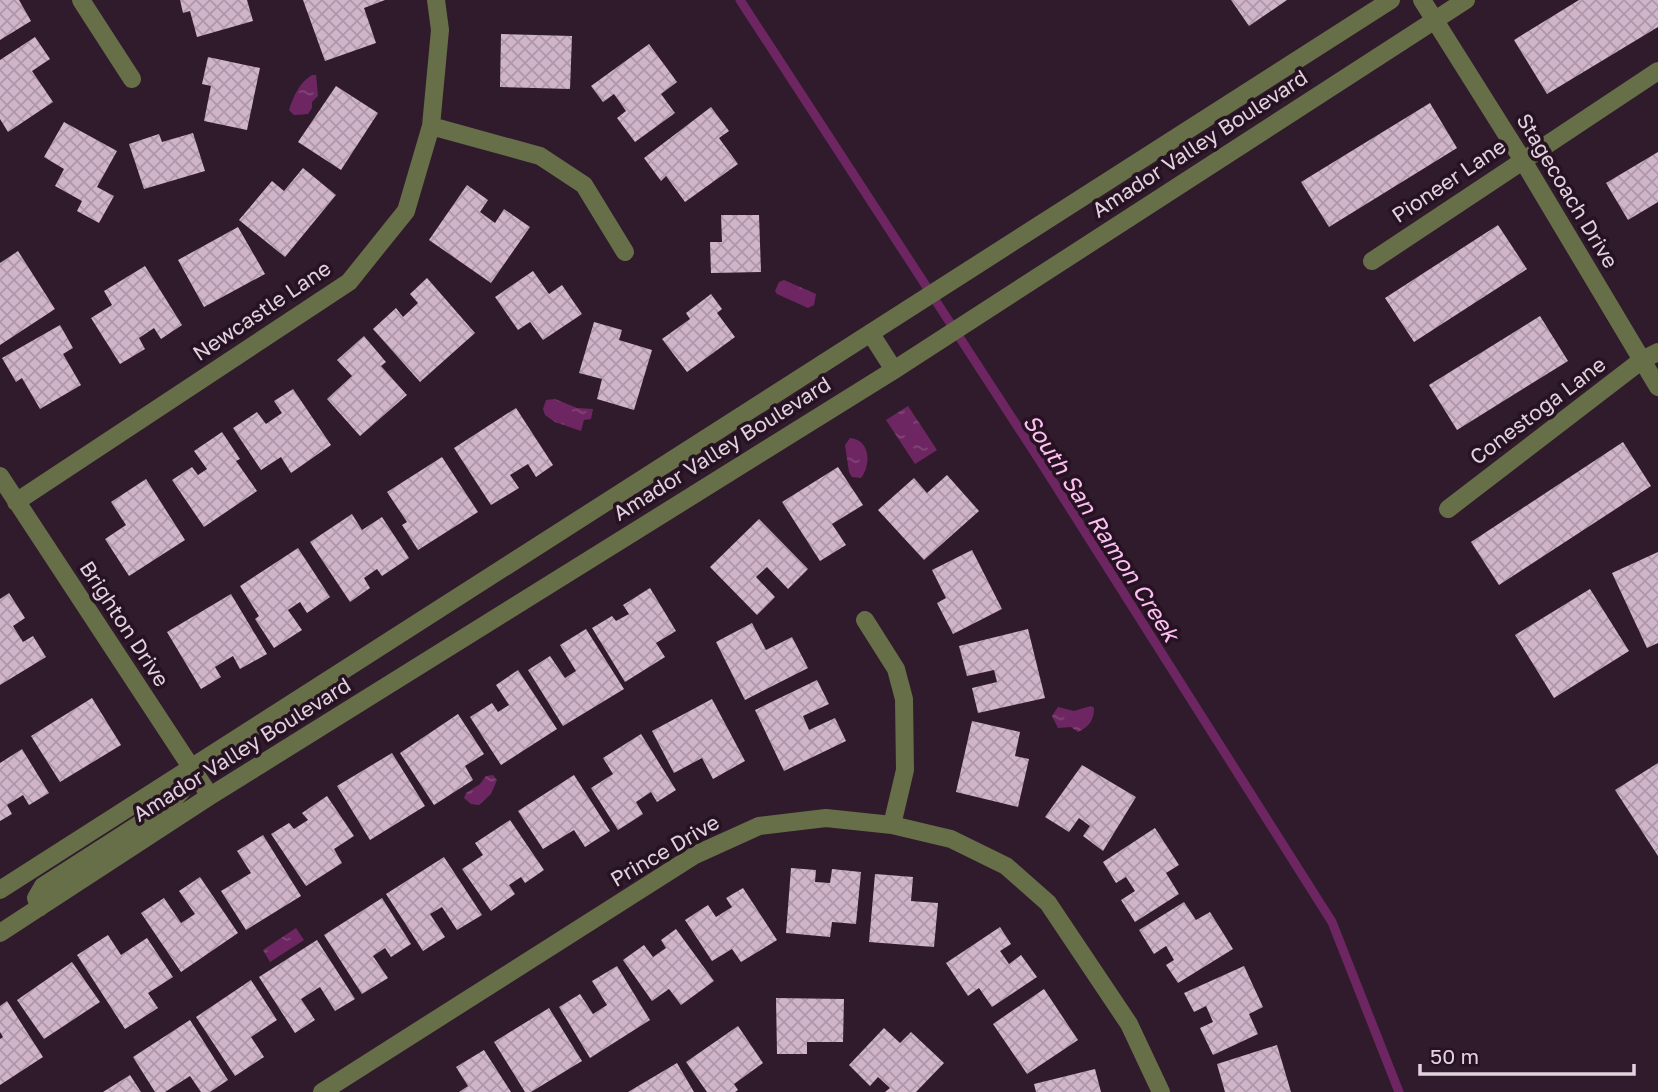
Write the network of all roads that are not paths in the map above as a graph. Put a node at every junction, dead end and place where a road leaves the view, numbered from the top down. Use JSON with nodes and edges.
{"nodes":[{"id":1,"x":81,"y":0,"type":"edge"},
{"id":2,"x":436,"y":0,"type":"edge"},
{"id":3,"x":1391,"y":0,"type":"edge"},
{"id":4,"x":1422,"y":0,"type":"edge"},
{"id":5,"x":1466,"y":0,"type":"edge"},
{"id":6,"x":1435,"y":20,"type":"junction"},
{"id":7,"x":1658,"y":71,"type":"edge"},
{"id":8,"x":132,"y":79,"type":"dead end"},
{"id":9,"x":431,"y":126,"type":"junction"},
{"id":10,"x":1522,"y":159,"type":"junction"},
{"id":11,"x":625,"y":252,"type":"dead end"},
{"id":12,"x":1372,"y":261,"type":"dead end"},
{"id":13,"x":871,"y":334,"type":"junction"},
{"id":14,"x":1650,"y":356,"type":"edge"},
{"id":15,"x":894,"y":370,"type":"junction"},
{"id":16,"x":1658,"y":387,"type":"edge"},
{"id":17,"x":0,"y":476,"type":"edge"},
{"id":18,"x":16,"y":502,"type":"junction"},
{"id":19,"x":1448,"y":509,"type":"dead end"},
{"id":20,"x":865,"y":620,"type":"dead end"},
{"id":21,"x":190,"y":766,"type":"junction"},
{"id":22,"x":210,"y":796,"type":"junction"},
{"id":23,"x":892,"y":824,"type":"junction"},
{"id":24,"x":0,"y":890,"type":"edge"},
{"id":25,"x":39,"y":908,"type":"junction"},
{"id":26,"x":0,"y":933,"type":"edge"},
{"id":27,"x":322,"y":1092,"type":"edge"},
{"id":28,"x":1161,"y":1092,"type":"edge"}],
"edges":[{"from":1,"to":8,"type":"street"},
{"from":2,"to":9,"type":"street","name":"Newcastle Lane"},
{"from":3,"to":13,"type":"street","name":"Amador Valley Boulevard"},
{"from":4,"to":6,"type":"street","name":"Stagecoach Drive"},
{"from":5,"to":6,"type":"street","name":"Amador Valley Boulevard"},
{"from":6,"to":10,"type":"street","name":"Stagecoach Drive"},
{"from":6,"to":15,"type":"street","name":"Amador Valley Boulevard"},
{"from":7,"to":10,"type":"street","name":"Pioneer Lane"},
{"from":9,"to":11,"type":"street"},
{"from":9,"to":18,"type":"street","name":"Newcastle Lane"},
{"from":10,"to":12,"type":"street","name":"Pioneer Lane"},
{"from":10,"to":14,"type":"street","name":"Stagecoach Drive"},
{"from":13,"to":15,"type":"street"},
{"from":13,"to":21,"type":"street","name":"Amador Valley Boulevard"},
{"from":14,"to":16,"type":"street","name":"Stagecoach Drive"},
{"from":14,"to":19,"type":"street","name":"Conestoga Lane"},
{"from":15,"to":22,"type":"street","name":"Amador Valley Boulevard"},
{"from":17,"to":18,"type":"street","name":"Brighton Drive"},
{"from":18,"to":21,"type":"street","name":"Brighton Drive"},
{"from":20,"to":23,"type":"street"},
{"from":21,"to":22,"type":"street","name":"Brighton Drive"},
{"from":21,"to":24,"type":"street","name":"Amador Valley Boulevard"},
{"from":21,"to":25,"type":"street"},
{"from":22,"to":25,"type":"street","name":"Amador Valley Boulevard"},
{"from":23,"to":27,"type":"street","name":"Prince Drive"},
{"from":23,"to":28,"type":"street","name":"Prince Drive"},
{"from":25,"to":26,"type":"street","name":"Amador Valley Boulevard"}]}
